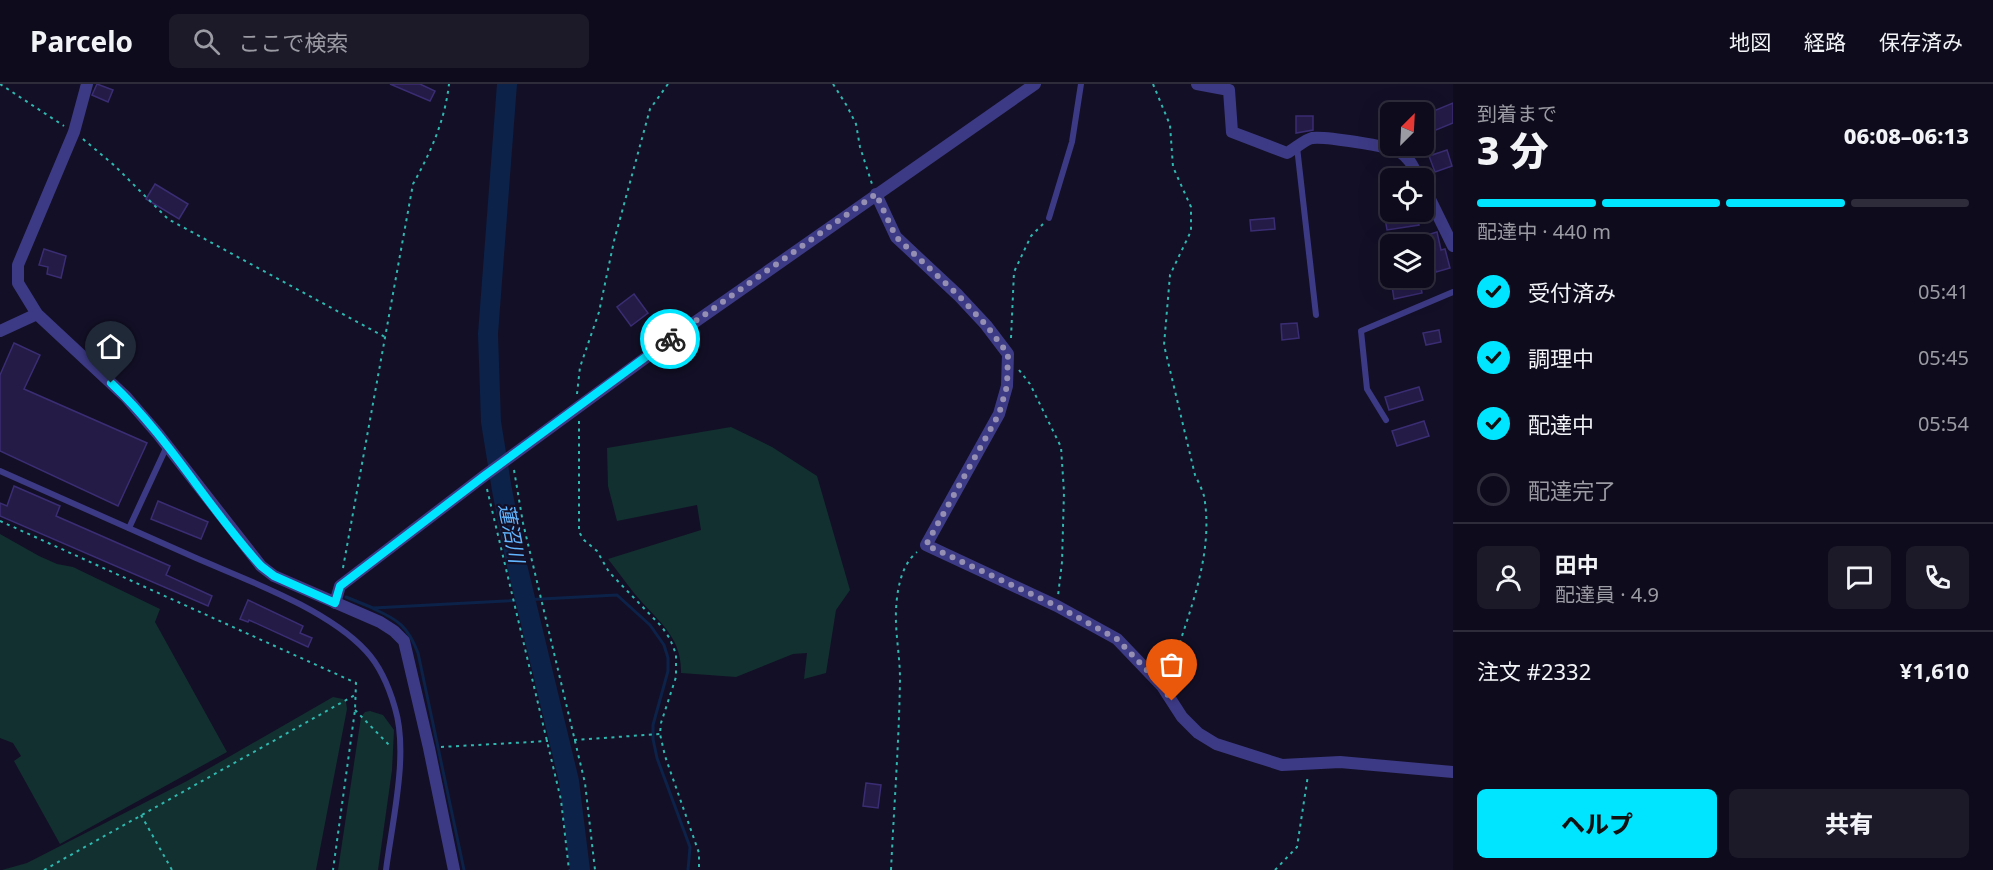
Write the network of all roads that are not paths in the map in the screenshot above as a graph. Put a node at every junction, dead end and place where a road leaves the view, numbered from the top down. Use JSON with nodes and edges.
{"nodes":[{"id":1,"x":87,"y":84,"type":"edge"},
{"id":2,"x":1035,"y":84,"type":"edge"},
{"id":3,"x":1081,"y":84,"type":"edge"},
{"id":4,"x":1197,"y":84,"type":"edge"},
{"id":5,"x":1298,"y":147,"type":"junction"},
{"id":6,"x":1414,"y":168,"type":"edge"},
{"id":7,"x":876,"y":194,"type":"junction"},
{"id":8,"x":1434,"y":207,"type":"edge"},
{"id":9,"x":1049,"y":218,"type":"road end"},
{"id":10,"x":1453,"y":246,"type":"edge"},
{"id":11,"x":1453,"y":292,"type":"edge"},
{"id":12,"x":37,"y":314,"type":"junction"},
{"id":13,"x":1316,"y":315,"type":"dead end"},
{"id":14,"x":0,"y":331,"type":"edge"},
{"id":15,"x":1386,"y":420,"type":"dead end"},
{"id":16,"x":167,"y":446,"type":"junction"},
{"id":17,"x":0,"y":471,"type":"edge"},
{"id":18,"x":129,"y":528,"type":"junction"},
{"id":19,"x":335,"y":603,"type":"junction"},
{"id":20,"x":1453,"y":772,"type":"edge"},
{"id":21,"x":386,"y":870,"type":"edge"},
{"id":22,"x":454,"y":870,"type":"edge"}],
"edges":[{"from":1,"to":12,"type":"street"},
{"from":2,"to":7,"type":"street"},
{"from":3,"to":9,"type":"lane"},
{"from":4,"to":5,"type":"street"},
{"from":5,"to":6,"type":"street"},
{"from":5,"to":13,"type":"lane"},
{"from":7,"to":19,"type":"street"},
{"from":7,"to":20,"type":"street"},
{"from":8,"to":10,"type":"street"},
{"from":11,"to":15,"type":"lane"},
{"from":12,"to":14,"type":"street"},
{"from":12,"to":16,"type":"street"},
{"from":16,"to":18,"type":"lane"},
{"from":16,"to":19,"type":"street"},
{"from":17,"to":18,"type":"lane"},
{"from":18,"to":21,"type":"lane"},
{"from":19,"to":22,"type":"street"}]}
